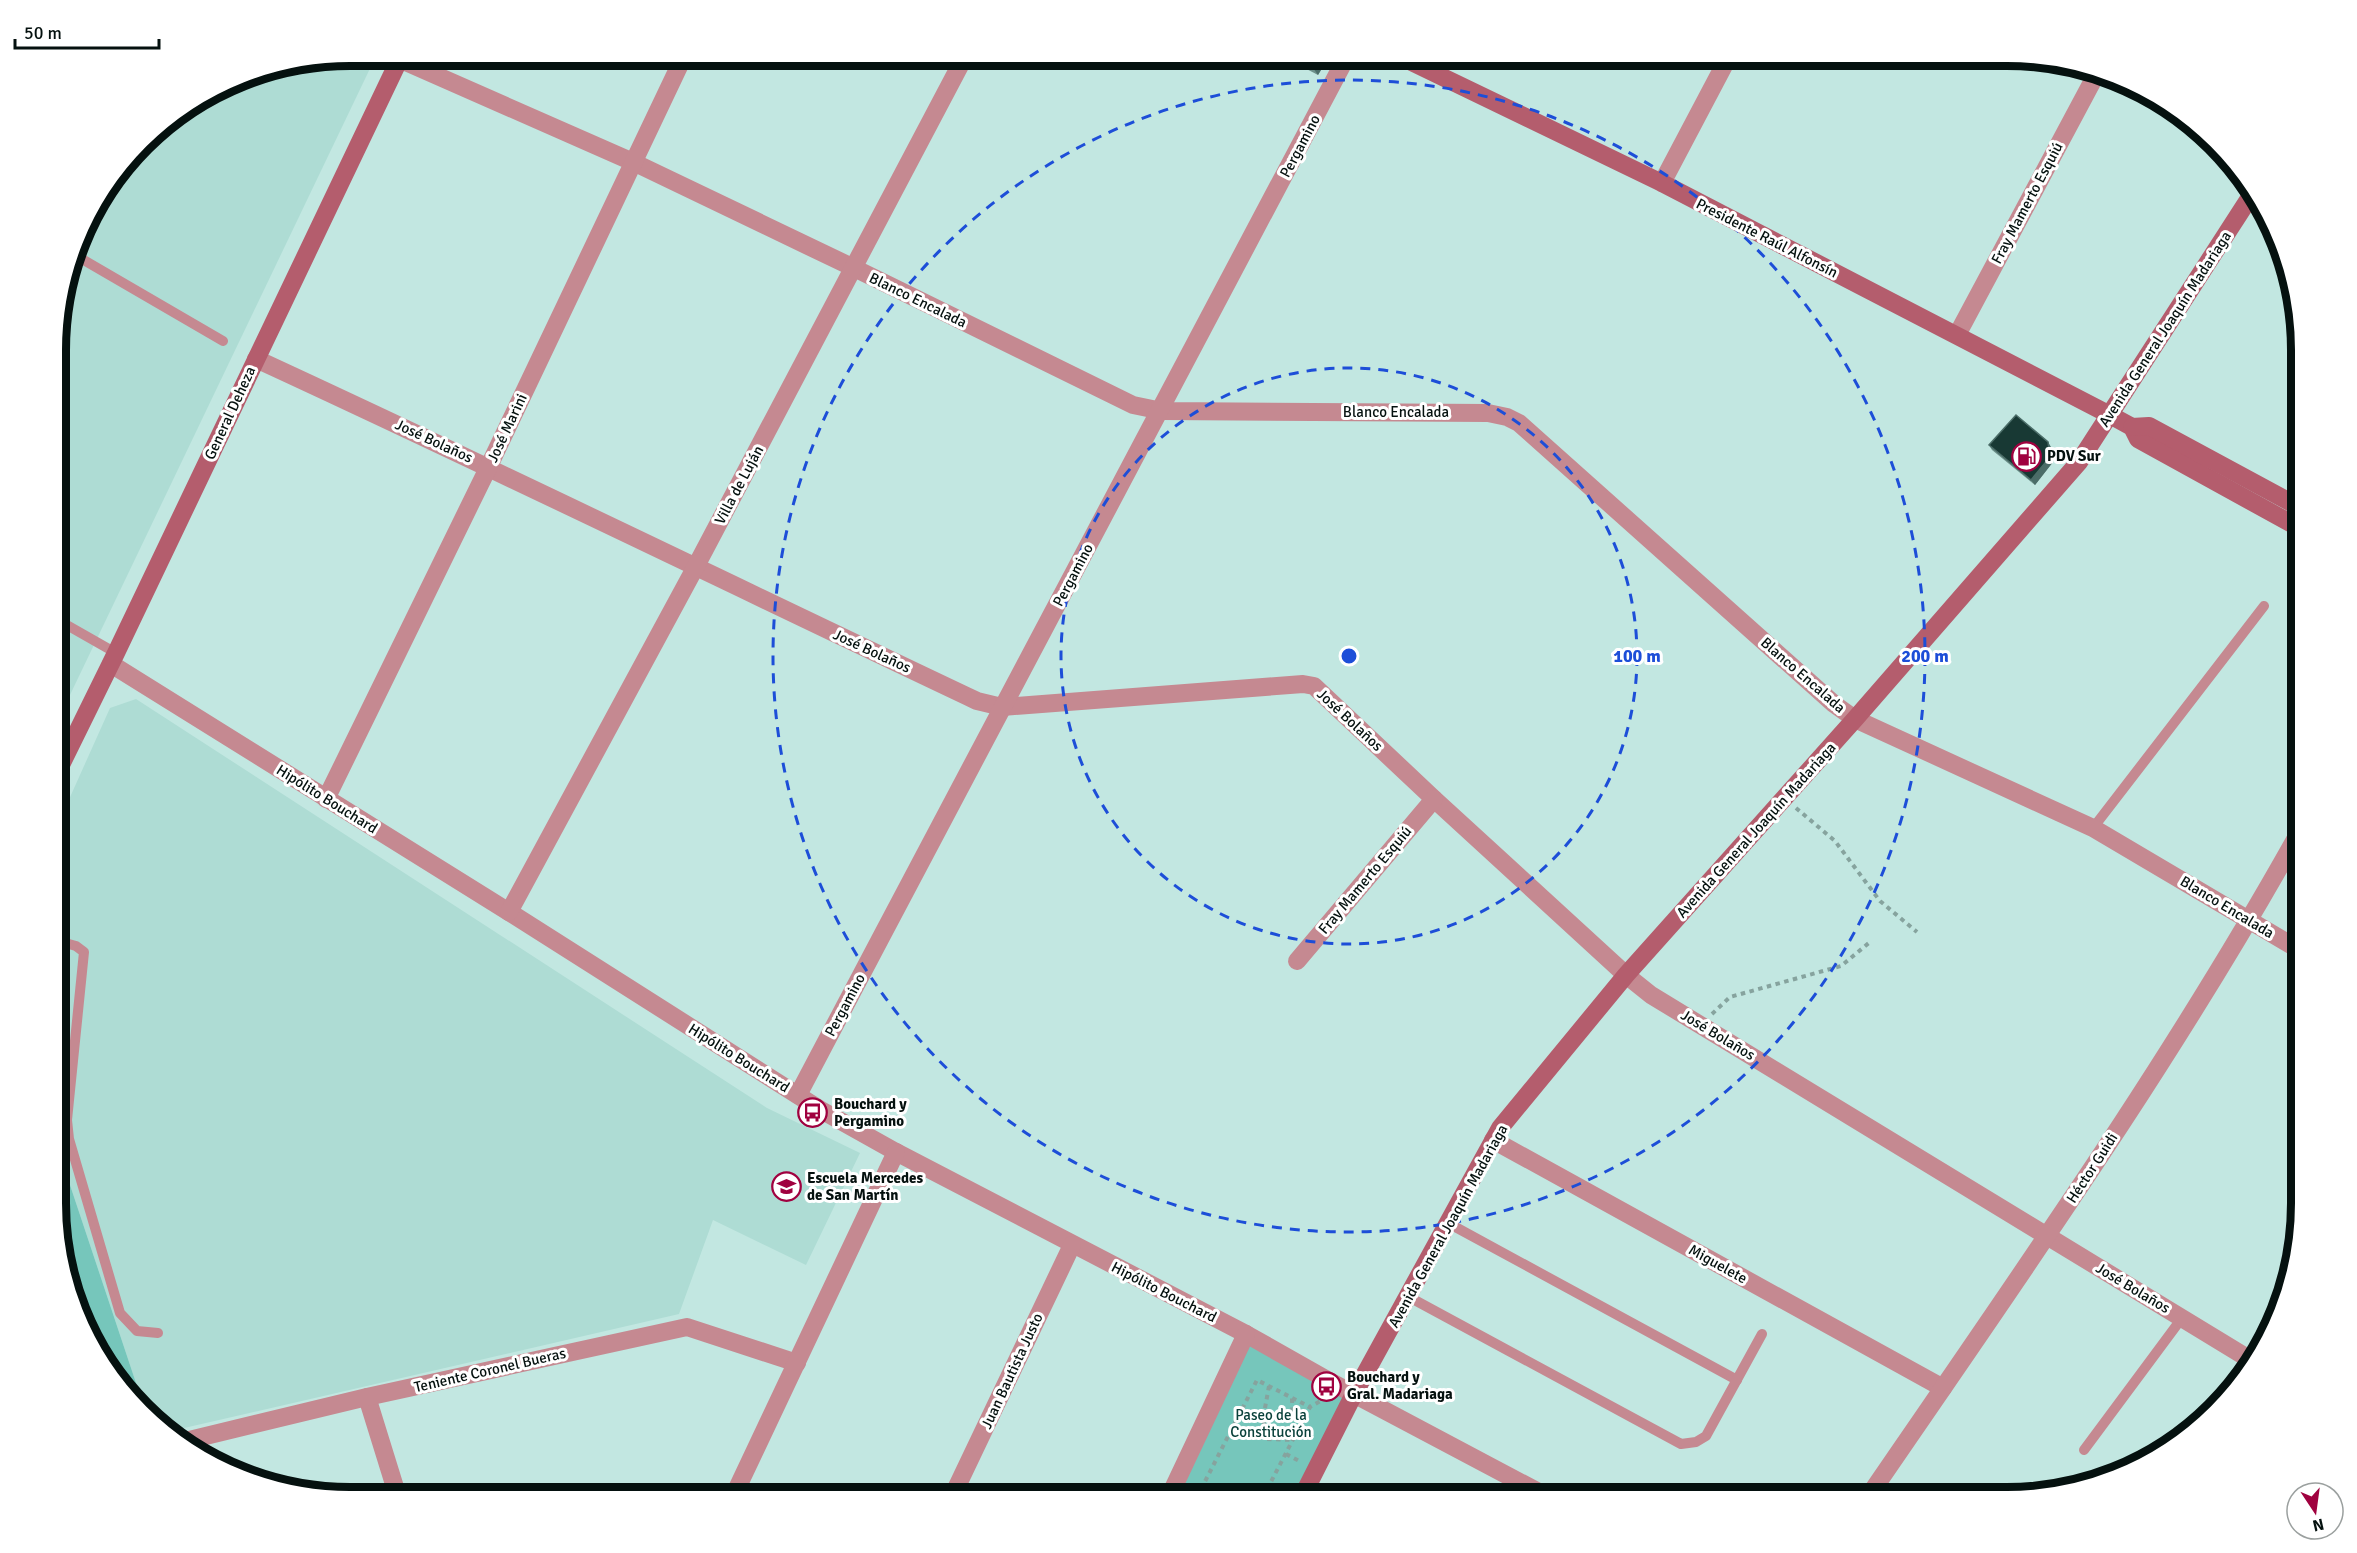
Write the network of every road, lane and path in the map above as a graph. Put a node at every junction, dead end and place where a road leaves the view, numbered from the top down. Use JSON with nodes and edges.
{"nodes":[{"id":1,"x":396,"y":66,"type":"edge"},
{"id":2,"x":420,"y":66,"type":"edge"},
{"id":3,"x":679,"y":66,"type":"edge"},
{"id":4,"x":960,"y":66,"type":"edge"},
{"id":5,"x":1342,"y":66,"type":"edge"},
{"id":6,"x":1420,"y":66,"type":"edge"},
{"id":7,"x":1724,"y":66,"type":"edge"},
{"id":8,"x":2093,"y":80,"type":"edge"},
{"id":9,"x":633,"y":162,"type":"junction"},
{"id":10,"x":1662,"y":183,"type":"junction"},
{"id":11,"x":2248,"y":200,"type":"edge"},
{"id":12,"x":81,"y":259,"type":"edge"},
{"id":13,"x":854,"y":268,"type":"junction"},
{"id":14,"x":1957,"y":335,"type":"junction"},
{"id":15,"x":224,"y":341,"type":"dead end"},
{"id":16,"x":256,"y":359,"type":"junction"},
{"id":17,"x":1162,"y":411,"type":"junction"},
{"id":18,"x":2110,"y":415,"type":"junction"},
{"id":19,"x":2132,"y":427,"type":"junction"},
{"id":20,"x":489,"y":466,"type":"junction"},
{"id":21,"x":2291,"y":503,"type":"edge"},
{"id":22,"x":2291,"y":523,"type":"edge"},
{"id":23,"x":695,"y":568,"type":"junction"},
{"id":24,"x":2264,"y":606,"type":"dead end"},
{"id":25,"x":66,"y":626,"type":"edge"},
{"id":26,"x":114,"y":659,"type":"junction"},
{"id":27,"x":1002,"y":706,"type":"junction"},
{"id":28,"x":1855,"y":719,"type":"junction"},
{"id":29,"x":66,"y":755,"type":"edge"},
{"id":30,"x":1784,"y":798,"type":"junction"},
{"id":31,"x":326,"y":799,"type":"junction"},
{"id":32,"x":1434,"y":799,"type":"junction"},
{"id":33,"x":2093,"y":828,"type":"junction"},
{"id":34,"x":2291,"y":847,"type":"edge"},
{"id":35,"x":509,"y":912,"type":"junction"},
{"id":36,"x":2251,"y":920,"type":"junction"},
{"id":37,"x":1917,"y":932,"type":"dead end"},
{"id":38,"x":1870,"y":942,"type":"dead end"},
{"id":39,"x":66,"y":943,"type":"edge"},
{"id":40,"x":2291,"y":945,"type":"edge"},
{"id":41,"x":1297,"y":961,"type":"dead end"},
{"id":42,"x":1626,"y":975,"type":"junction"},
{"id":43,"x":1701,"y":1025,"type":"junction"},
{"id":44,"x":798,"y":1095,"type":"junction"},
{"id":45,"x":1493,"y":1140,"type":"junction"},
{"id":46,"x":896,"y":1152,"type":"junction"},
{"id":47,"x":1448,"y":1223,"type":"junction"},
{"id":48,"x":67,"y":1225,"type":"edge"},
{"id":49,"x":2048,"y":1236,"type":"junction"},
{"id":50,"x":68,"y":1241,"type":"edge"},
{"id":51,"x":1072,"y":1245,"type":"junction"},
{"id":52,"x":1409,"y":1297,"type":"junction"},
{"id":53,"x":2182,"y":1318,"type":"junction"},
{"id":54,"x":158,"y":1333,"type":"dead end"},
{"id":55,"x":1246,"y":1334,"type":"junction"},
{"id":56,"x":1762,"y":1334,"type":"dead end"},
{"id":57,"x":2246,"y":1357,"type":"edge"},
{"id":58,"x":797,"y":1363,"type":"junction"},
{"id":59,"x":1737,"y":1380,"type":"junction"},
{"id":60,"x":1269,"y":1386,"type":"junction"},
{"id":61,"x":1943,"y":1388,"type":"junction"},
{"id":62,"x":1354,"y":1394,"type":"junction"},
{"id":63,"x":367,"y":1397,"type":"junction"},
{"id":64,"x":1292,"y":1398,"type":"junction"},
{"id":65,"x":192,"y":1439,"type":"edge"},
{"id":66,"x":1293,"y":1440,"type":"junction"},
{"id":67,"x":2084,"y":1450,"type":"dead end"},
{"id":68,"x":395,"y":1487,"type":"edge"},
{"id":69,"x":738,"y":1487,"type":"edge"},
{"id":70,"x":957,"y":1487,"type":"edge"},
{"id":71,"x":1174,"y":1487,"type":"edge"},
{"id":72,"x":1202,"y":1487,"type":"edge"},
{"id":73,"x":1268,"y":1487,"type":"edge"},
{"id":74,"x":1307,"y":1487,"type":"edge"},
{"id":75,"x":1529,"y":1487,"type":"edge"},
{"id":76,"x":1875,"y":1487,"type":"edge"}],
"edges":[{"from":1,"to":16,"type":"main road","name":"General Deheza"},
{"from":2,"to":9,"type":"street","name":"Blanco Encalada"},
{"from":3,"to":9,"type":"street","name":"José Marini"},
{"from":4,"to":13,"type":"street","name":"Villa de Luján"},
{"from":5,"to":17,"type":"street","name":"Pergamino"},
{"from":6,"to":10,"type":"main road","name":"Presidente Raúl Alfonsín"},
{"from":7,"to":10,"type":"street"},
{"from":8,"to":14,"type":"street","name":"Fray Mamerto Esquiú"},
{"from":9,"to":13,"type":"street","name":"Blanco Encalada"},
{"from":9,"to":20,"type":"street","name":"José Marini"},
{"from":10,"to":14,"type":"main road","name":"Presidente Raúl Alfonsín"},
{"from":11,"to":18,"type":"main road","name":"Avenida General Joaquín Madariaga"},
{"from":12,"to":15,"type":"lane"},
{"from":13,"to":17,"type":"street","name":"Blanco Encalada"},
{"from":13,"to":23,"type":"street","name":"Villa de Luján"},
{"from":14,"to":18,"type":"main road","name":"Presidente Raúl Alfonsín"},
{"from":16,"to":20,"type":"street","name":"José Bolaños"},
{"from":16,"to":26,"type":"main road","name":"General Deheza"},
{"from":17,"to":27,"type":"street","name":"Pergamino"},
{"from":17,"to":28,"type":"street","name":"Blanco Encalada"},
{"from":18,"to":19,"type":"main road","name":"Presidente Raúl Alfonsín"},
{"from":18,"to":28,"type":"main road","name":"Avenida General Joaquín Madariaga"},
{"from":19,"to":21,"type":"main road","name":"Presidente Raúl Alfonsín"},
{"from":19,"to":22,"type":"main road","name":"Presidente Raúl Alfonsín"},
{"from":20,"to":23,"type":"street","name":"José Bolaños"},
{"from":20,"to":31,"type":"street","name":"José Marini"},
{"from":23,"to":27,"type":"street","name":"José Bolaños"},
{"from":23,"to":35,"type":"street","name":"Villa de Luján"},
{"from":24,"to":33,"type":"lane"},
{"from":25,"to":26,"type":"lane"},
{"from":26,"to":29,"type":"main road","name":"General Deheza"},
{"from":26,"to":31,"type":"street","name":"Hipólito Bouchard"},
{"from":27,"to":32,"type":"street","name":"José Bolaños"},
{"from":27,"to":44,"type":"street","name":"Pergamino"},
{"from":28,"to":30,"type":"main road","name":"Avenida General Joaquín Madariaga"},
{"from":28,"to":33,"type":"street","name":"Blanco Encalada"},
{"from":30,"to":37,"type":"path"},
{"from":30,"to":42,"type":"main road","name":"Avenida General Joaquín Madariaga"},
{"from":31,"to":35,"type":"street","name":"Hipólito Bouchard"},
{"from":32,"to":41,"type":"street","name":"Fray Mamerto Esquiú"},
{"from":32,"to":42,"type":"street","name":"José Bolaños"},
{"from":33,"to":36,"type":"street","name":"Blanco Encalada"},
{"from":34,"to":36,"type":"street","name":"Héctor Guidi"},
{"from":35,"to":44,"type":"street","name":"Hipólito Bouchard"},
{"from":36,"to":40,"type":"street","name":"Blanco Encalada"},
{"from":36,"to":49,"type":"street","name":"Héctor Guidi"},
{"from":38,"to":43,"type":"path"},
{"from":39,"to":54,"type":"lane"},
{"from":42,"to":43,"type":"street","name":"José Bolaños"},
{"from":42,"to":45,"type":"main road","name":"Avenida General Joaquín Madariaga"},
{"from":43,"to":49,"type":"street","name":"José Bolaños"},
{"from":44,"to":46,"type":"street","name":"Hipólito Bouchard"},
{"from":45,"to":47,"type":"main road","name":"Avenida General Joaquín Madariaga"},
{"from":45,"to":61,"type":"street","name":"Miguelete"},
{"from":46,"to":51,"type":"street","name":"Hipólito Bouchard"},
{"from":46,"to":58,"type":"street"},
{"from":47,"to":52,"type":"main road","name":"Avenida General Joaquín Madariaga"},
{"from":47,"to":59,"type":"lane"},
{"from":48,"to":50,"type":"path"},
{"from":49,"to":53,"type":"street","name":"José Bolaños"},
{"from":49,"to":61,"type":"street","name":"Héctor Guidi"},
{"from":51,"to":55,"type":"street","name":"Hipólito Bouchard"},
{"from":51,"to":70,"type":"street","name":"Juan Bautista Justo"},
{"from":52,"to":59,"type":"lane"},
{"from":52,"to":62,"type":"main road","name":"Avenida General Joaquín Madariaga"},
{"from":53,"to":57,"type":"street","name":"José Bolaños"},
{"from":53,"to":67,"type":"lane"},
{"from":55,"to":62,"type":"street","name":"Hipólito Bouchard"},
{"from":55,"to":71,"type":"street"},
{"from":56,"to":59,"type":"lane"},
{"from":58,"to":63,"type":"street","name":"Teniente Coronel Bueras"},
{"from":58,"to":69,"type":"street"},
{"from":60,"to":64,"type":"path"},
{"from":60,"to":66,"type":"path"},
{"from":60,"to":72,"type":"path"},
{"from":61,"to":76,"type":"street","name":"Héctor Guidi"},
{"from":62,"to":74,"type":"main road","name":"Avenida General Joaquín Madariaga"},
{"from":62,"to":75,"type":"street","name":"Hipólito Bouchard"},
{"from":63,"to":65,"type":"street","name":"Teniente Coronel Bueras"},
{"from":63,"to":68,"type":"street"},
{"from":64,"to":66,"type":"path"},
{"from":64,"to":66,"type":"path"},
{"from":66,"to":73,"type":"path"}]}
